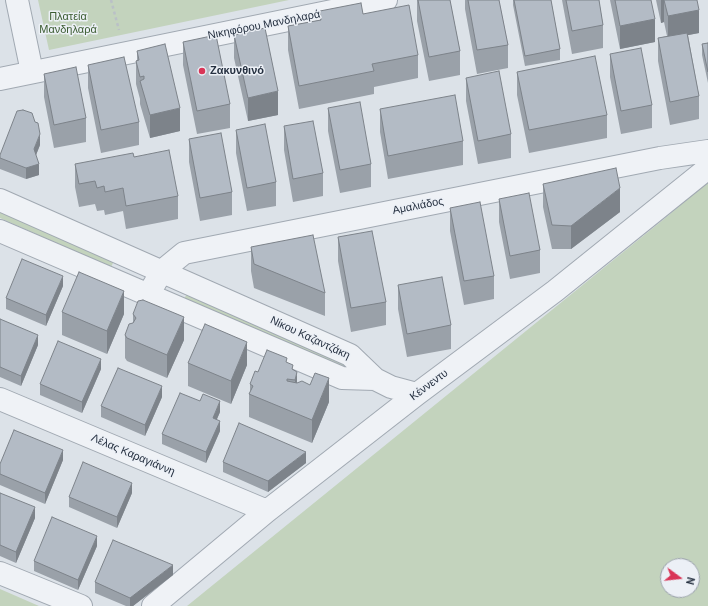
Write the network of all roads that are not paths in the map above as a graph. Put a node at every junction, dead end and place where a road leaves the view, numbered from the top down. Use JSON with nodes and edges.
{"nodes":[{"id":1,"x":17,"y":0,"type":"edge"},
{"id":2,"x":386,"y":0,"type":"edge"},
{"id":3,"x":340,"y":5,"type":"edge"},
{"id":4,"x":32,"y":72,"type":"junction"},
{"id":5,"x":2,"y":82,"type":"edge"},
{"id":6,"x":708,"y":151,"type":"edge"},
{"id":7,"x":708,"y":168,"type":"edge"},
{"id":8,"x":0,"y":200,"type":"edge"},
{"id":9,"x":0,"y":231,"type":"edge"},
{"id":10,"x":162,"y":271,"type":"junction"},
{"id":11,"x":148,"y":295,"type":"junction"},
{"id":12,"x":375,"y":379,"type":"junction"},
{"id":13,"x":417,"y":394,"type":"junction"},
{"id":14,"x":0,"y":399,"type":"edge"},
{"id":15,"x":267,"y":511,"type":"junction"},
{"id":16,"x":0,"y":572,"type":"edge"},
{"id":17,"x":81,"y":606,"type":"edge"},
{"id":18,"x":153,"y":606,"type":"edge"}],
"edges":[{"from":1,"to":4,"type":"street"},
{"from":2,"to":3,"type":"street","name":"Νικηφόρου Μανδηλαρά"},
{"from":3,"to":4,"type":"street","name":"Νικηφόρου Μανδηλαρά"},
{"from":4,"to":5,"type":"street","name":"Νικηφόρου Μανδηλαρά"},
{"from":6,"to":10,"type":"street","name":"Αμαλιάδος"},
{"from":7,"to":13,"type":"street","name":"Κέννεντυ"},
{"from":8,"to":10,"type":"street","name":"Νίκου Καζαντζάκη"},
{"from":9,"to":11,"type":"street","name":"Νίκου Καζαντζάκη"},
{"from":10,"to":11,"type":"street","name":"Αμαλιάδος"},
{"from":10,"to":12,"type":"street","name":"Νίκου Καζαντζάκη"},
{"from":11,"to":12,"type":"street","name":"Νίκου Καζαντζάκη"},
{"from":12,"to":13,"type":"street"},
{"from":13,"to":15,"type":"street","name":"Κέννεντυ"},
{"from":14,"to":15,"type":"street","name":"Λέλας Καραγιάννη"},
{"from":15,"to":18,"type":"street","name":"Κέννεντυ"},
{"from":16,"to":17,"type":"street"}]}
